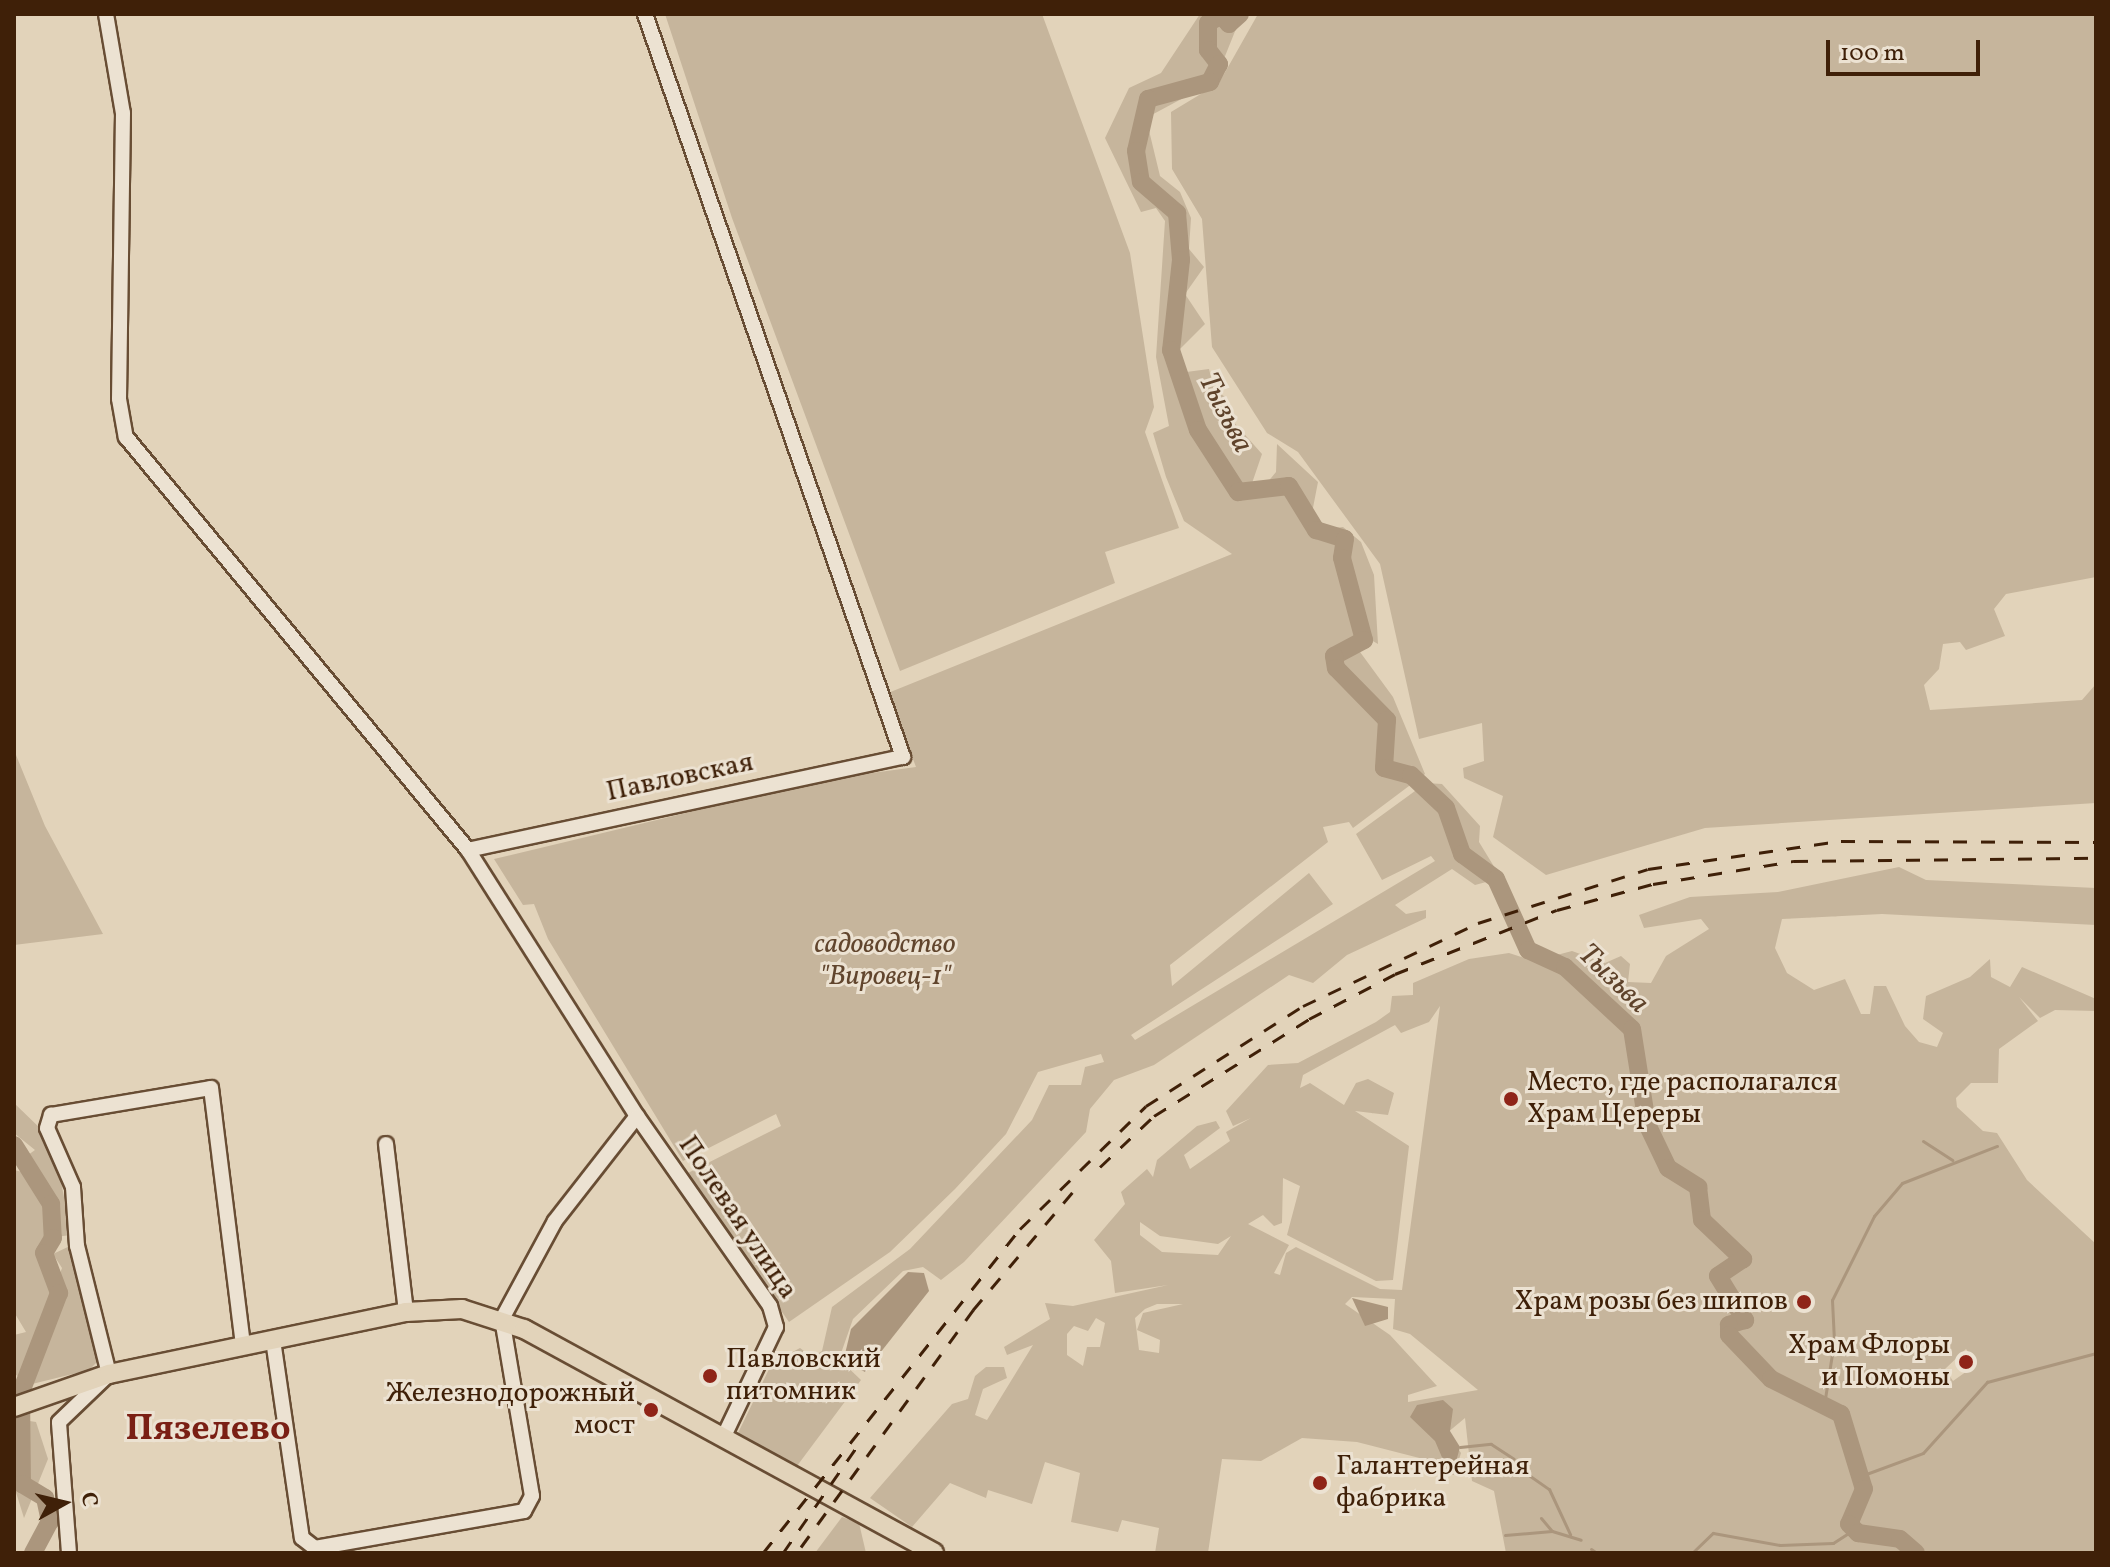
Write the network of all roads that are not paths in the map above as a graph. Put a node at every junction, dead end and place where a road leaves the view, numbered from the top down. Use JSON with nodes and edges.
{"nodes":[{"id":1,"x":106,"y":14,"type":"edge"},
{"id":2,"x":645,"y":14,"type":"edge"},
{"id":3,"x":468,"y":850,"type":"junction"},
{"id":4,"x":637,"y":1116,"type":"junction"},
{"id":5,"x":386,"y":1144,"type":"dead end"},
{"id":6,"x":406,"y":1312,"type":"junction"},
{"id":7,"x":502,"y":1319,"type":"junction"},
{"id":8,"x":273,"y":1340,"type":"junction"},
{"id":9,"x":243,"y":1346,"type":"junction"},
{"id":10,"x":109,"y":1374,"type":"junction"},
{"id":11,"x":14,"y":1407,"type":"edge"},
{"id":12,"x":723,"y":1438,"type":"junction"},
{"id":13,"x":69,"y":1553,"type":"edge"},
{"id":14,"x":934,"y":1553,"type":"edge"}],
"edges":[{"from":1,"to":3,"type":"street"},
{"from":2,"to":3,"type":"street","name":"Павловская"},
{"from":3,"to":4,"type":"street"},
{"from":4,"to":7,"type":"street"},
{"from":4,"to":12,"type":"street","name":"Полевая улица"},
{"from":5,"to":6,"type":"street"},
{"from":6,"to":7,"type":"main road"},
{"from":6,"to":8,"type":"main road"},
{"from":7,"to":8,"type":"street"},
{"from":7,"to":12,"type":"main road"},
{"from":8,"to":9,"type":"main road"},
{"from":9,"to":10,"type":"main road"},
{"from":9,"to":10,"type":"street"},
{"from":10,"to":11,"type":"main road"},
{"from":10,"to":13,"type":"street"},
{"from":12,"to":14,"type":"main road"}]}
